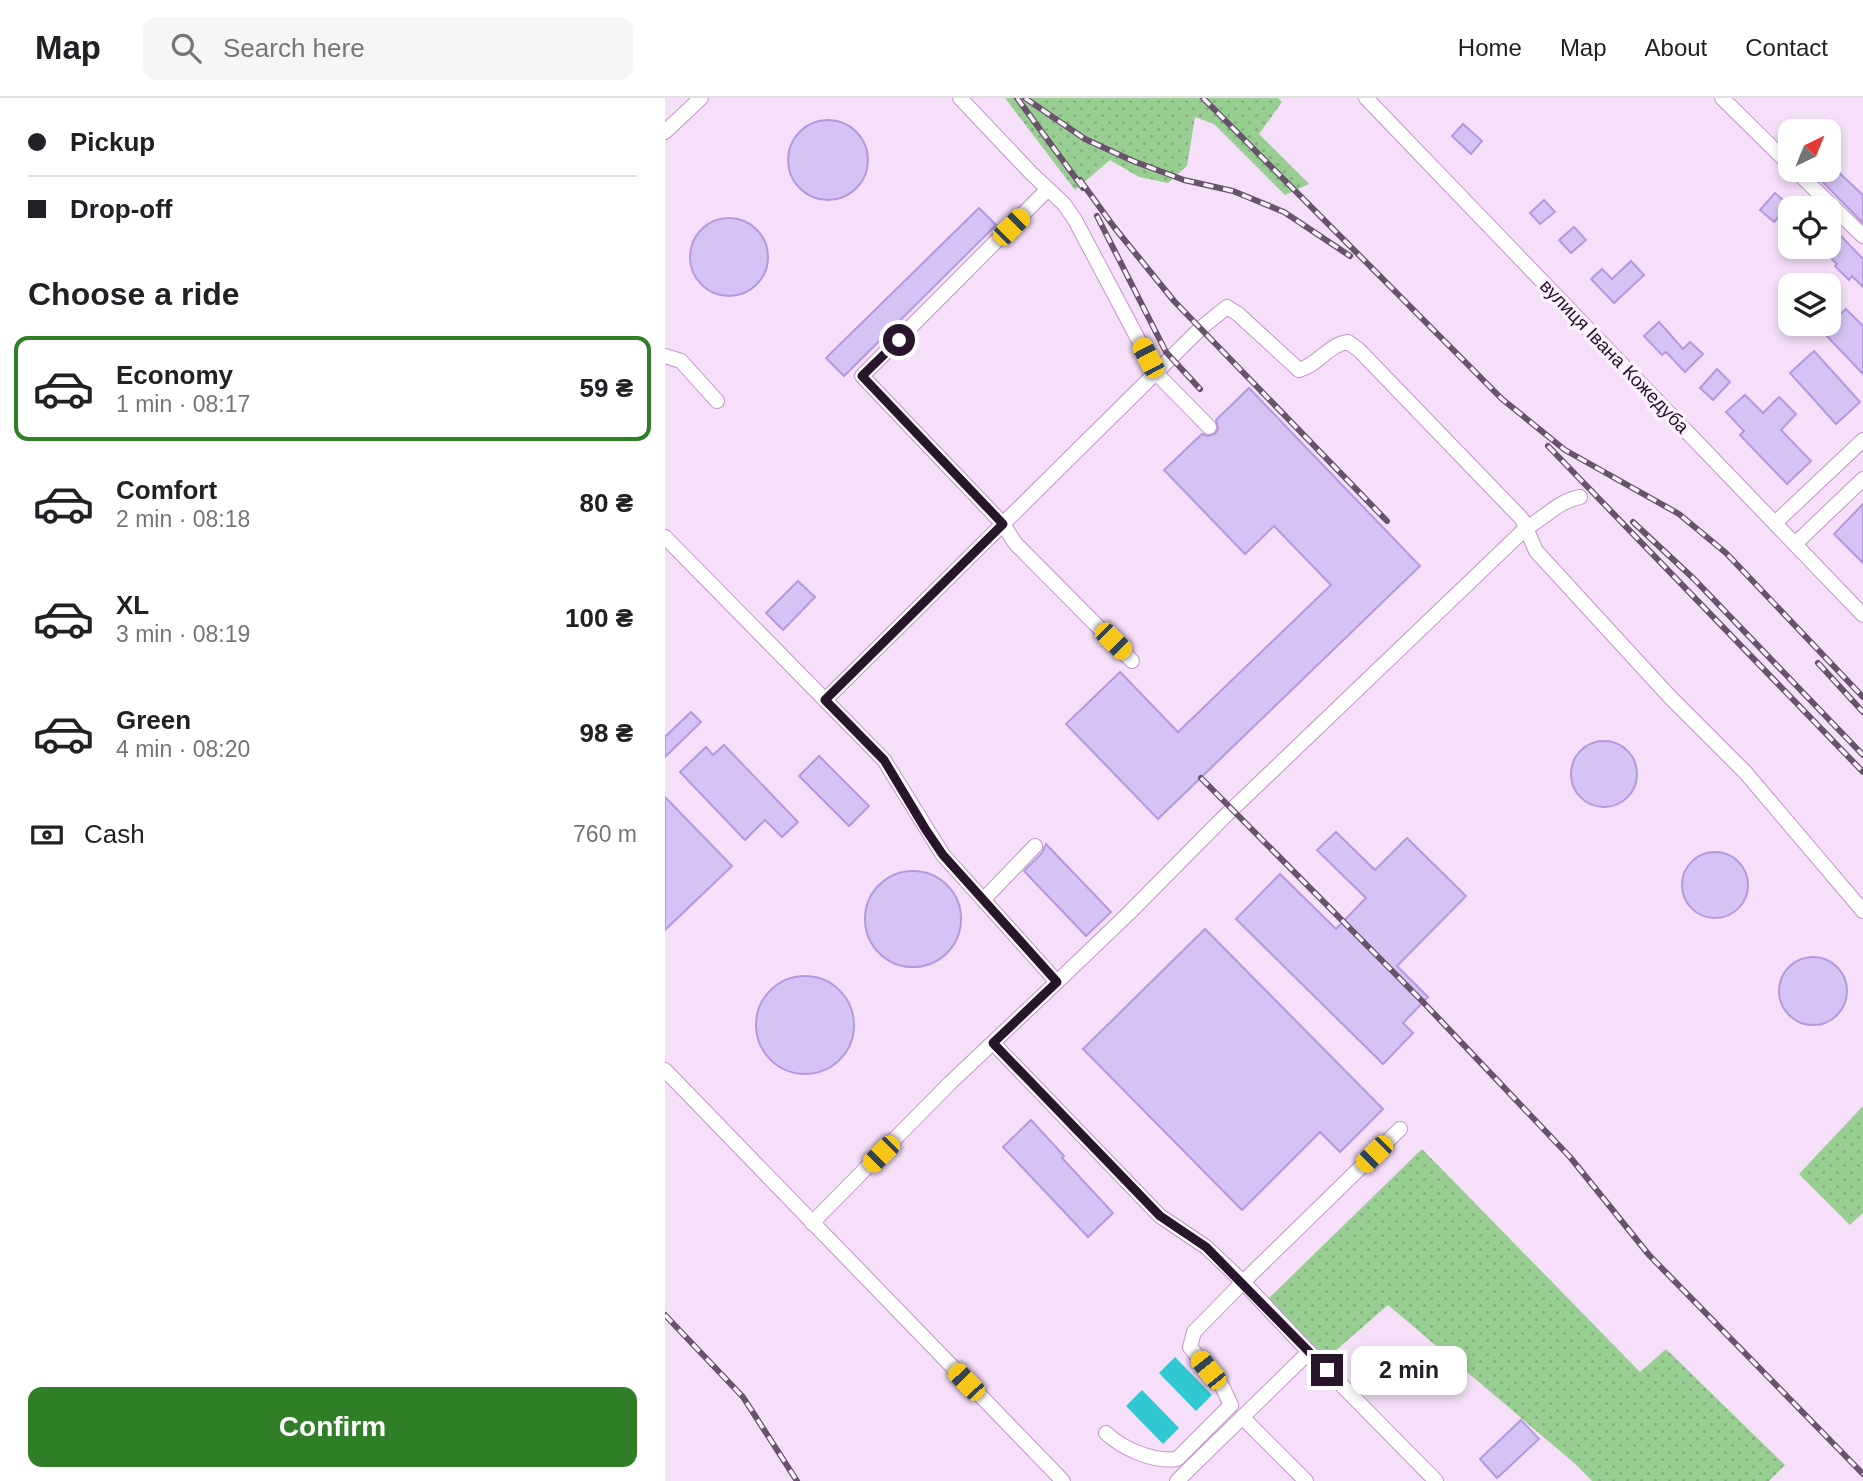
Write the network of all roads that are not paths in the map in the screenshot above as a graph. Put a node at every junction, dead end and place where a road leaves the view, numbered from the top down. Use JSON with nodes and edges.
{"nodes":[{"id":1,"x":701,"y":98,"type":"edge"},
{"id":2,"x":960,"y":98,"type":"edge"},
{"id":3,"x":1366,"y":98,"type":"edge"},
{"id":4,"x":1722,"y":98,"type":"edge"},
{"id":5,"x":665,"y":132,"type":"edge"},
{"id":6,"x":1778,"y":153,"type":"edge"},
{"id":7,"x":1807,"y":182,"type":"edge"},
{"id":8,"x":1048,"y":189,"type":"junction"},
{"id":9,"x":1863,"y":236,"type":"edge"},
{"id":10,"x":665,"y":356,"type":"edge"},
{"id":11,"x":1156,"y":373,"type":"junction"},
{"id":12,"x":717,"y":401,"type":"dead end"},
{"id":13,"x":1209,"y":426,"type":"dead end"},
{"id":14,"x":1863,"y":440,"type":"edge"},
{"id":15,"x":1863,"y":479,"type":"edge"},
{"id":16,"x":1580,"y":497,"type":"dead end"},
{"id":17,"x":1775,"y":523,"type":"junction"},
{"id":18,"x":1003,"y":524,"type":"junction"},
{"id":19,"x":1526,"y":528,"type":"junction"},
{"id":20,"x":665,"y":537,"type":"edge"},
{"id":21,"x":1795,"y":544,"type":"junction"},
{"id":22,"x":1863,"y":615,"type":"edge"},
{"id":23,"x":1132,"y":661,"type":"dead end"},
{"id":24,"x":825,"y":700,"type":"junction"},
{"id":25,"x":1035,"y":846,"type":"dead end"},
{"id":26,"x":984,"y":899,"type":"junction"},
{"id":27,"x":1863,"y":911,"type":"edge"},
{"id":28,"x":1057,"y":982,"type":"junction"},
{"id":29,"x":993,"y":1043,"type":"junction"},
{"id":30,"x":665,"y":1070,"type":"edge"},
{"id":31,"x":1400,"y":1129,"type":"dead end"},
{"id":32,"x":812,"y":1223,"type":"junction"},
{"id":33,"x":1243,"y":1282,"type":"junction"},
{"id":34,"x":1309,"y":1352,"type":"junction"},
{"id":35,"x":1242,"y":1417,"type":"junction"},
{"id":36,"x":1106,"y":1433,"type":"dead end"},
{"id":37,"x":1062,"y":1481,"type":"edge"},
{"id":38,"x":1177,"y":1481,"type":"edge"},
{"id":39,"x":1306,"y":1481,"type":"edge"},
{"id":40,"x":1436,"y":1481,"type":"edge"}],
"edges":[{"from":1,"to":5,"type":"street"},
{"from":2,"to":8,"type":"street"},
{"from":3,"to":17,"type":"street","name":"вулиця Івана Кожедуба"},
{"from":4,"to":6,"type":"street"},
{"from":7,"to":9,"type":"street"},
{"from":8,"to":11,"type":"street"},
{"from":8,"to":18,"type":"street"},
{"from":10,"to":12,"type":"street"},
{"from":11,"to":13,"type":"street"},
{"from":11,"to":18,"type":"street"},
{"from":11,"to":19,"type":"street"},
{"from":14,"to":17,"type":"street"},
{"from":15,"to":21,"type":"street"},
{"from":16,"to":19,"type":"street"},
{"from":17,"to":21,"type":"street","name":"вулиця Івана Кожедуба"},
{"from":18,"to":23,"type":"street"},
{"from":18,"to":24,"type":"street"},
{"from":19,"to":27,"type":"street"},
{"from":19,"to":28,"type":"street"},
{"from":20,"to":24,"type":"street"},
{"from":21,"to":22,"type":"street","name":"вулиця Івана Кожедуба"},
{"from":24,"to":26,"type":"street"},
{"from":25,"to":26,"type":"street"},
{"from":26,"to":28,"type":"street"},
{"from":28,"to":29,"type":"street"},
{"from":29,"to":32,"type":"street"},
{"from":29,"to":33,"type":"street"},
{"from":30,"to":32,"type":"street"},
{"from":31,"to":33,"type":"street"},
{"from":32,"to":37,"type":"street"},
{"from":33,"to":34,"type":"street"},
{"from":33,"to":36,"type":"street"},
{"from":34,"to":35,"type":"street"},
{"from":34,"to":40,"type":"street"},
{"from":35,"to":38,"type":"street"},
{"from":35,"to":39,"type":"street"}]}
